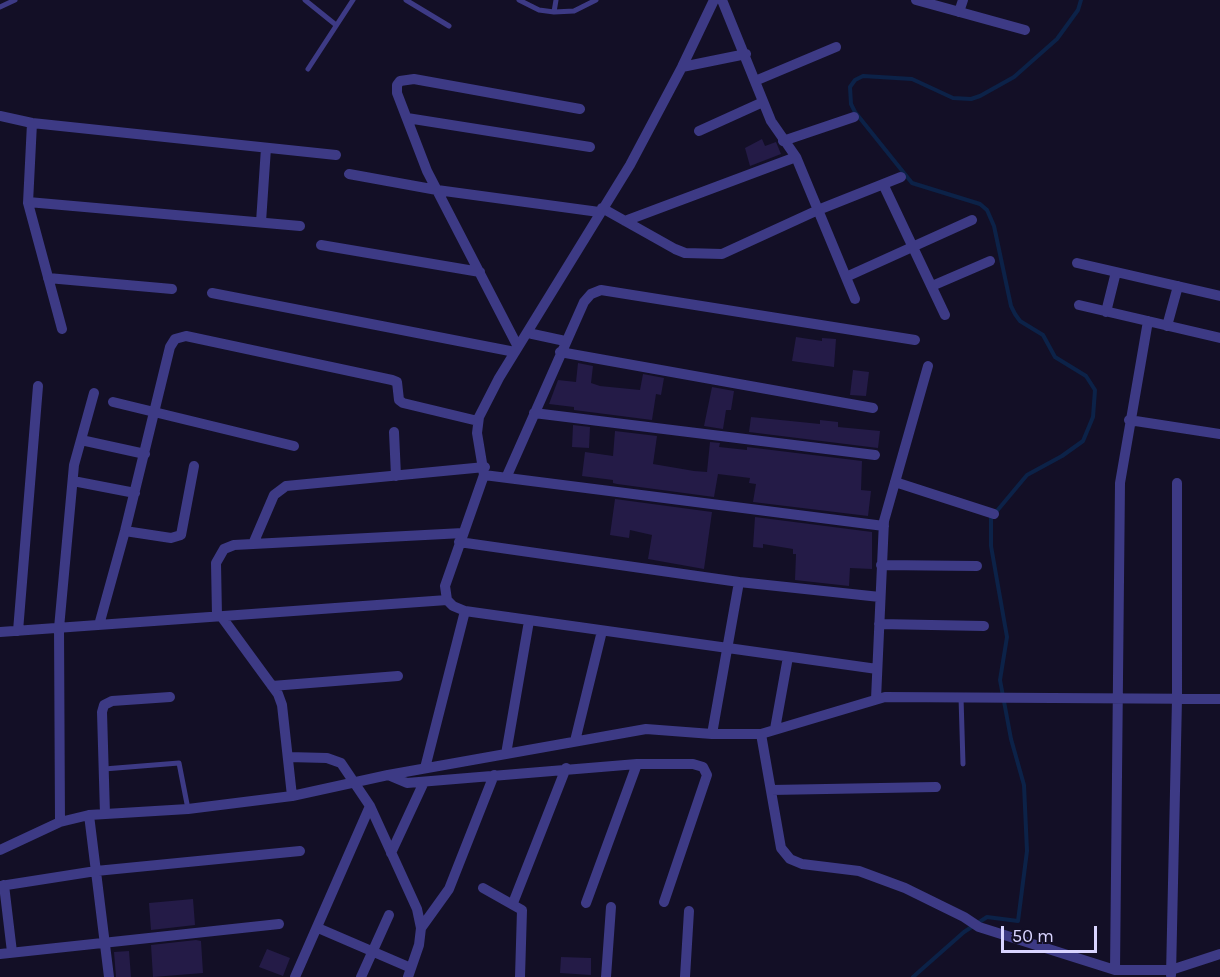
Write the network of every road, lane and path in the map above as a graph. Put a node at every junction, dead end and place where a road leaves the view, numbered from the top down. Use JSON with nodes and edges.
{"nodes":[{"id":1,"x":15,"y":0,"type":"edge"},
{"id":2,"x":305,"y":0,"type":"edge"},
{"id":3,"x":353,"y":0,"type":"edge"},
{"id":4,"x":406,"y":0,"type":"edge"},
{"id":5,"x":519,"y":0,"type":"edge"},
{"id":6,"x":556,"y":0,"type":"edge"},
{"id":7,"x":596,"y":0,"type":"edge"},
{"id":8,"x":714,"y":0,"type":"edge"},
{"id":9,"x":722,"y":0,"type":"edge"},
{"id":10,"x":916,"y":0,"type":"edge"},
{"id":11,"x":963,"y":0,"type":"edge"},
{"id":12,"x":0,"y":7,"type":"edge"},
{"id":13,"x":554,"y":12,"type":"junction"},
{"id":14,"x":959,"y":12,"type":"junction"},
{"id":15,"x":336,"y":25,"type":"junction"},
{"id":16,"x":449,"y":26,"type":"dead end"},
{"id":17,"x":1025,"y":30,"type":"dead end"},
{"id":18,"x":836,"y":47,"type":"dead end"},
{"id":19,"x":746,"y":54,"type":"junction"},
{"id":20,"x":682,"y":68,"type":"junction"},
{"id":21,"x":308,"y":69,"type":"dead end"},
{"id":22,"x":756,"y":81,"type":"junction"},
{"id":23,"x":763,"y":102,"type":"junction"},
{"id":24,"x":580,"y":109,"type":"dead end"},
{"id":25,"x":0,"y":116,"type":"edge"},
{"id":26,"x":854,"y":117,"type":"dead end"},
{"id":27,"x":406,"y":118,"type":"junction"},
{"id":28,"x":32,"y":123,"type":"junction"},
{"id":29,"x":699,"y":131,"type":"dead end"},
{"id":30,"x":783,"y":141,"type":"junction"},
{"id":31,"x":590,"y":147,"type":"dead end"},
{"id":32,"x":266,"y":148,"type":"junction"},
{"id":33,"x":336,"y":155,"type":"dead end"},
{"id":34,"x":796,"y":157,"type":"junction"},
{"id":35,"x":349,"y":174,"type":"dead end"},
{"id":36,"x":901,"y":177,"type":"dead end"},
{"id":37,"x":883,"y":184,"type":"junction"},
{"id":38,"x":437,"y":190,"type":"junction"},
{"id":39,"x":28,"y":202,"type":"junction"},
{"id":40,"x":601,"y":210,"type":"junction"},
{"id":41,"x":818,"y":210,"type":"junction"},
{"id":42,"x":972,"y":220,"type":"dead end"},
{"id":43,"x":625,"y":221,"type":"junction"},
{"id":44,"x":261,"y":222,"type":"junction"},
{"id":45,"x":300,"y":226,"type":"dead end"},
{"id":46,"x":321,"y":245,"type":"dead end"},
{"id":47,"x":913,"y":247,"type":"junction"},
{"id":48,"x":990,"y":261,"type":"dead end"},
{"id":49,"x":1077,"y":263,"type":"dead end"},
{"id":50,"x":480,"y":272,"type":"junction"},
{"id":51,"x":1116,"y":272,"type":"junction"},
{"id":52,"x":846,"y":277,"type":"junction"},
{"id":53,"x":48,"y":278,"type":"junction"},
{"id":54,"x":932,"y":286,"type":"junction"},
{"id":55,"x":1179,"y":286,"type":"junction"},
{"id":56,"x":172,"y":289,"type":"dead end"},
{"id":57,"x":212,"y":293,"type":"dead end"},
{"id":58,"x":1220,"y":296,"type":"edge"},
{"id":59,"x":855,"y":299,"type":"dead end"},
{"id":60,"x":1079,"y":305,"type":"dead end"},
{"id":61,"x":1106,"y":312,"type":"junction"},
{"id":62,"x":945,"y":315,"type":"dead end"},
{"id":63,"x":1148,"y":321,"type":"junction"},
{"id":64,"x":1167,"y":326,"type":"junction"},
{"id":65,"x":62,"y":329,"type":"dead end"},
{"id":66,"x":528,"y":333,"type":"junction"},
{"id":67,"x":1220,"y":338,"type":"edge"},
{"id":68,"x":915,"y":340,"type":"dead end"},
{"id":69,"x":565,"y":341,"type":"junction"},
{"id":70,"x":517,"y":350,"type":"junction"},
{"id":71,"x":560,"y":352,"type":"junction"},
{"id":72,"x":928,"y":366,"type":"dead end"},
{"id":73,"x":38,"y":387,"type":"dead end"},
{"id":74,"x":94,"y":393,"type":"dead end"},
{"id":75,"x":113,"y":402,"type":"dead end"},
{"id":76,"x":873,"y":408,"type":"dead end"},
{"id":77,"x":155,"y":412,"type":"junction"},
{"id":78,"x":534,"y":413,"type":"junction"},
{"id":79,"x":1130,"y":420,"type":"junction"},
{"id":80,"x":478,"y":421,"type":"junction"},
{"id":81,"x":394,"y":432,"type":"dead end"},
{"id":82,"x":1220,"y":434,"type":"edge"},
{"id":83,"x":81,"y":440,"type":"junction"},
{"id":84,"x":294,"y":446,"type":"dead end"},
{"id":85,"x":145,"y":454,"type":"junction"},
{"id":86,"x":875,"y":454,"type":"dead end"},
{"id":87,"x":194,"y":466,"type":"dead end"},
{"id":88,"x":484,"y":471,"type":"junction"},
{"id":89,"x":396,"y":476,"type":"junction"},
{"id":90,"x":506,"y":477,"type":"junction"},
{"id":91,"x":72,"y":481,"type":"junction"},
{"id":92,"x":895,"y":482,"type":"junction"},
{"id":93,"x":1177,"y":483,"type":"dead end"},
{"id":94,"x":135,"y":492,"type":"junction"},
{"id":95,"x":994,"y":514,"type":"dead end"},
{"id":96,"x":884,"y":525,"type":"junction"},
{"id":97,"x":125,"y":531,"type":"junction"},
{"id":98,"x":460,"y":537,"type":"junction"},
{"id":99,"x":253,"y":544,"type":"junction"},
{"id":100,"x":881,"y":566,"type":"junction"},
{"id":101,"x":977,"y":566,"type":"dead end"},
{"id":102,"x":739,"y":582,"type":"junction"},
{"id":103,"x":880,"y":597,"type":"junction"},
{"id":104,"x":447,"y":600,"type":"junction"},
{"id":105,"x":465,"y":612,"type":"junction"},
{"id":106,"x":219,"y":616,"type":"junction"},
{"id":107,"x":529,"y":621,"type":"junction"},
{"id":108,"x":879,"y":624,"type":"junction"},
{"id":109,"x":99,"y":625,"type":"junction"},
{"id":110,"x":984,"y":626,"type":"dead end"},
{"id":111,"x":59,"y":627,"type":"junction"},
{"id":112,"x":18,"y":631,"type":"junction"},
{"id":113,"x":602,"y":631,"type":"junction"},
{"id":114,"x":0,"y":632,"type":"edge"},
{"id":115,"x":727,"y":648,"type":"junction"},
{"id":116,"x":788,"y":657,"type":"junction"},
{"id":117,"x":877,"y":669,"type":"junction"},
{"id":118,"x":398,"y":676,"type":"dead end"},
{"id":119,"x":272,"y":686,"type":"junction"},
{"id":120,"x":170,"y":697,"type":"dead end"},
{"id":121,"x":961,"y":697,"type":"junction"},
{"id":122,"x":1116,"y":698,"type":"junction"},
{"id":123,"x":876,"y":699,"type":"junction"},
{"id":124,"x":1177,"y":699,"type":"junction"},
{"id":125,"x":1220,"y":699,"type":"edge"},
{"id":126,"x":775,"y":729,"type":"junction"},
{"id":127,"x":712,"y":734,"type":"junction"},
{"id":128,"x":761,"y":734,"type":"junction"},
{"id":129,"x":575,"y":741,"type":"junction"},
{"id":130,"x":506,"y":754,"type":"junction"},
{"id":131,"x":288,"y":757,"type":"junction"},
{"id":132,"x":637,"y":764,"type":"junction"},
{"id":133,"x":963,"y":764,"type":"dead end"},
{"id":134,"x":425,"y":768,"type":"junction"},
{"id":135,"x":566,"y":768,"type":"junction"},
{"id":136,"x":104,"y":769,"type":"junction"},
{"id":137,"x":388,"y":775,"type":"junction"},
{"id":138,"x":494,"y":775,"type":"junction"},
{"id":139,"x":424,"y":782,"type":"junction"},
{"id":140,"x":357,"y":783,"type":"junction"},
{"id":141,"x":936,"y":787,"type":"dead end"},
{"id":142,"x":771,"y":790,"type":"junction"},
{"id":143,"x":292,"y":796,"type":"junction"},
{"id":144,"x":370,"y":806,"type":"junction"},
{"id":145,"x":188,"y":808,"type":"junction"},
{"id":146,"x":105,"y":814,"type":"junction"},
{"id":147,"x":89,"y":815,"type":"junction"},
{"id":148,"x":60,"y":822,"type":"junction"},
{"id":149,"x":0,"y":850,"type":"edge"},
{"id":150,"x":300,"y":851,"type":"dead end"},
{"id":151,"x":391,"y":853,"type":"junction"},
{"id":152,"x":96,"y":871,"type":"junction"},
{"id":153,"x":2,"y":885,"type":"edge"},
{"id":154,"x":483,"y":888,"type":"dead end"},
{"id":155,"x":664,"y":902,"type":"dead end"},
{"id":156,"x":513,"y":903,"type":"junction"},
{"id":157,"x":586,"y":903,"type":"dead end"},
{"id":158,"x":611,"y":907,"type":"dead end"},
{"id":159,"x":689,"y":910,"type":"dead end"},
{"id":160,"x":389,"y":915,"type":"dead end"},
{"id":161,"x":279,"y":924,"type":"dead end"},
{"id":162,"x":318,"y":928,"type":"junction"},
{"id":163,"x":421,"y":928,"type":"junction"},
{"id":164,"x":105,"y":942,"type":"junction"},
{"id":165,"x":12,"y":952,"type":"junction"},
{"id":166,"x":372,"y":953,"type":"junction"},
{"id":167,"x":0,"y":954,"type":"edge"},
{"id":168,"x":1220,"y":954,"type":"edge"},
{"id":169,"x":1115,"y":970,"type":"junction"},
{"id":170,"x":410,"y":972,"type":"edge"},
{"id":171,"x":1171,"y":974,"type":"edge"},
{"id":172,"x":109,"y":977,"type":"edge"},
{"id":173,"x":295,"y":977,"type":"edge"},
{"id":174,"x":361,"y":977,"type":"edge"},
{"id":175,"x":520,"y":977,"type":"edge"},
{"id":176,"x":606,"y":977,"type":"edge"},
{"id":177,"x":685,"y":977,"type":"edge"}],
"edges":[{"from":1,"to":12,"type":"lane"},
{"from":2,"to":15,"type":"lane"},
{"from":3,"to":15,"type":"lane"},
{"from":4,"to":16,"type":"lane"},
{"from":5,"to":13,"type":"lane"},
{"from":6,"to":13,"type":"lane"},
{"from":7,"to":13,"type":"lane"},
{"from":8,"to":20,"type":"street"},
{"from":9,"to":19,"type":"street"},
{"from":10,"to":14,"type":"street"},
{"from":11,"to":14,"type":"street"},
{"from":14,"to":17,"type":"street"},
{"from":15,"to":21,"type":"lane"},
{"from":18,"to":22,"type":"street"},
{"from":19,"to":20,"type":"street"},
{"from":19,"to":22,"type":"street"},
{"from":20,"to":40,"type":"street"},
{"from":22,"to":23,"type":"street"},
{"from":23,"to":29,"type":"street"},
{"from":23,"to":30,"type":"street"},
{"from":24,"to":27,"type":"street"},
{"from":25,"to":28,"type":"street"},
{"from":26,"to":30,"type":"street"},
{"from":27,"to":31,"type":"street"},
{"from":27,"to":38,"type":"street"},
{"from":28,"to":32,"type":"street"},
{"from":28,"to":39,"type":"street"},
{"from":30,"to":34,"type":"street"},
{"from":32,"to":33,"type":"street"},
{"from":32,"to":44,"type":"street"},
{"from":34,"to":41,"type":"street"},
{"from":34,"to":43,"type":"street"},
{"from":35,"to":38,"type":"street"},
{"from":36,"to":37,"type":"street"},
{"from":37,"to":41,"type":"street"},
{"from":37,"to":47,"type":"street"},
{"from":38,"to":40,"type":"street"},
{"from":38,"to":50,"type":"street"},
{"from":39,"to":44,"type":"street"},
{"from":39,"to":53,"type":"street"},
{"from":40,"to":43,"type":"street"},
{"from":40,"to":66,"type":"street"},
{"from":41,"to":43,"type":"street"},
{"from":41,"to":52,"type":"street"},
{"from":42,"to":47,"type":"street"},
{"from":44,"to":45,"type":"street"},
{"from":46,"to":50,"type":"street"},
{"from":47,"to":52,"type":"street"},
{"from":47,"to":54,"type":"street"},
{"from":48,"to":54,"type":"street"},
{"from":49,"to":51,"type":"street"},
{"from":50,"to":70,"type":"street"},
{"from":51,"to":55,"type":"street"},
{"from":51,"to":61,"type":"street"},
{"from":52,"to":59,"type":"street"},
{"from":53,"to":56,"type":"street"},
{"from":53,"to":65,"type":"street"},
{"from":54,"to":62,"type":"street"},
{"from":55,"to":58,"type":"street"},
{"from":55,"to":64,"type":"street"},
{"from":57,"to":70,"type":"street"},
{"from":60,"to":61,"type":"street"},
{"from":61,"to":63,"type":"street"},
{"from":63,"to":64,"type":"street"},
{"from":63,"to":79,"type":"street"},
{"from":64,"to":67,"type":"street"},
{"from":66,"to":69,"type":"street"},
{"from":66,"to":70,"type":"street"},
{"from":68,"to":69,"type":"street"},
{"from":69,"to":71,"type":"street"},
{"from":70,"to":80,"type":"street"},
{"from":71,"to":76,"type":"street"},
{"from":71,"to":78,"type":"street"},
{"from":72,"to":92,"type":"street"},
{"from":73,"to":112,"type":"street"},
{"from":74,"to":83,"type":"street"},
{"from":75,"to":77,"type":"street"},
{"from":77,"to":80,"type":"street"},
{"from":77,"to":84,"type":"street"},
{"from":77,"to":85,"type":"street"},
{"from":78,"to":86,"type":"street"},
{"from":78,"to":90,"type":"street"},
{"from":79,"to":82,"type":"street"},
{"from":79,"to":122,"type":"street"},
{"from":80,"to":88,"type":"street"},
{"from":81,"to":89,"type":"street"},
{"from":83,"to":85,"type":"street"},
{"from":83,"to":91,"type":"street"},
{"from":85,"to":94,"type":"street"},
{"from":87,"to":97,"type":"street"},
{"from":88,"to":89,"type":"street"},
{"from":88,"to":90,"type":"street"},
{"from":88,"to":98,"type":"street"},
{"from":89,"to":99,"type":"street"},
{"from":90,"to":96,"type":"street"},
{"from":91,"to":94,"type":"street"},
{"from":91,"to":111,"type":"street"},
{"from":92,"to":95,"type":"street"},
{"from":92,"to":96,"type":"street"},
{"from":93,"to":124,"type":"street"},
{"from":94,"to":97,"type":"street"},
{"from":96,"to":100,"type":"street"},
{"from":97,"to":109,"type":"street"},
{"from":98,"to":99,"type":"street"},
{"from":98,"to":102,"type":"street"},
{"from":98,"to":104,"type":"street"},
{"from":99,"to":106,"type":"street"},
{"from":100,"to":101,"type":"street"},
{"from":100,"to":103,"type":"street"},
{"from":102,"to":103,"type":"street"},
{"from":102,"to":115,"type":"street"},
{"from":103,"to":108,"type":"street"},
{"from":104,"to":105,"type":"street"},
{"from":104,"to":106,"type":"street"},
{"from":105,"to":107,"type":"street"},
{"from":105,"to":134,"type":"street"},
{"from":106,"to":109,"type":"street"},
{"from":106,"to":119,"type":"street"},
{"from":107,"to":113,"type":"street"},
{"from":107,"to":130,"type":"street"},
{"from":108,"to":110,"type":"street"},
{"from":108,"to":117,"type":"street"},
{"from":109,"to":111,"type":"street"},
{"from":111,"to":112,"type":"street"},
{"from":111,"to":148,"type":"street"},
{"from":112,"to":114,"type":"street"},
{"from":113,"to":115,"type":"street"},
{"from":113,"to":129,"type":"street"},
{"from":115,"to":116,"type":"street"},
{"from":115,"to":127,"type":"street"},
{"from":116,"to":117,"type":"street"},
{"from":116,"to":126,"type":"street"},
{"from":117,"to":123,"type":"street"},
{"from":118,"to":119,"type":"street"},
{"from":119,"to":131,"type":"street"},
{"from":120,"to":136,"type":"street"},
{"from":121,"to":122,"type":"street"},
{"from":121,"to":123,"type":"street"},
{"from":121,"to":133,"type":"lane"},
{"from":122,"to":124,"type":"street"},
{"from":122,"to":169,"type":"street"},
{"from":123,"to":126,"type":"street"},
{"from":124,"to":125,"type":"street"},
{"from":124,"to":171,"type":"street"},
{"from":126,"to":128,"type":"street"},
{"from":127,"to":128,"type":"street"},
{"from":127,"to":129,"type":"street"},
{"from":128,"to":142,"type":"street"},
{"from":129,"to":130,"type":"street"},
{"from":130,"to":134,"type":"street"},
{"from":131,"to":140,"type":"street"},
{"from":131,"to":143,"type":"street"},
{"from":132,"to":135,"type":"street"},
{"from":132,"to":155,"type":"street"},
{"from":132,"to":157,"type":"street"},
{"from":134,"to":137,"type":"street"},
{"from":135,"to":138,"type":"street"},
{"from":135,"to":156,"type":"street"},
{"from":136,"to":145,"type":"lane"},
{"from":136,"to":146,"type":"street"},
{"from":137,"to":139,"type":"street"},
{"from":137,"to":140,"type":"street"},
{"from":138,"to":139,"type":"street"},
{"from":138,"to":163,"type":"street"},
{"from":139,"to":151,"type":"street"},
{"from":140,"to":143,"type":"street"},
{"from":140,"to":144,"type":"street"},
{"from":141,"to":142,"type":"street"},
{"from":142,"to":169,"type":"street"},
{"from":143,"to":145,"type":"street"},
{"from":144,"to":151,"type":"street"},
{"from":144,"to":162,"type":"street"},
{"from":145,"to":146,"type":"street"},
{"from":146,"to":147,"type":"street"},
{"from":147,"to":148,"type":"street"},
{"from":147,"to":152,"type":"street"},
{"from":148,"to":149,"type":"street"},
{"from":150,"to":152,"type":"street"},
{"from":151,"to":163,"type":"street"},
{"from":152,"to":153,"type":"street"},
{"from":152,"to":164,"type":"street"},
{"from":153,"to":165,"type":"street"},
{"from":154,"to":156,"type":"street"},
{"from":156,"to":175,"type":"street"},
{"from":158,"to":176,"type":"street"},
{"from":159,"to":177,"type":"street"},
{"from":160,"to":166,"type":"street"},
{"from":161,"to":164,"type":"street"},
{"from":162,"to":166,"type":"street"},
{"from":162,"to":173,"type":"street"},
{"from":163,"to":170,"type":"street"},
{"from":164,"to":165,"type":"street"},
{"from":164,"to":172,"type":"street"},
{"from":165,"to":167,"type":"street"},
{"from":166,"to":170,"type":"street"},
{"from":166,"to":174,"type":"street"},
{"from":168,"to":171,"type":"street"},
{"from":169,"to":171,"type":"street"}]}
